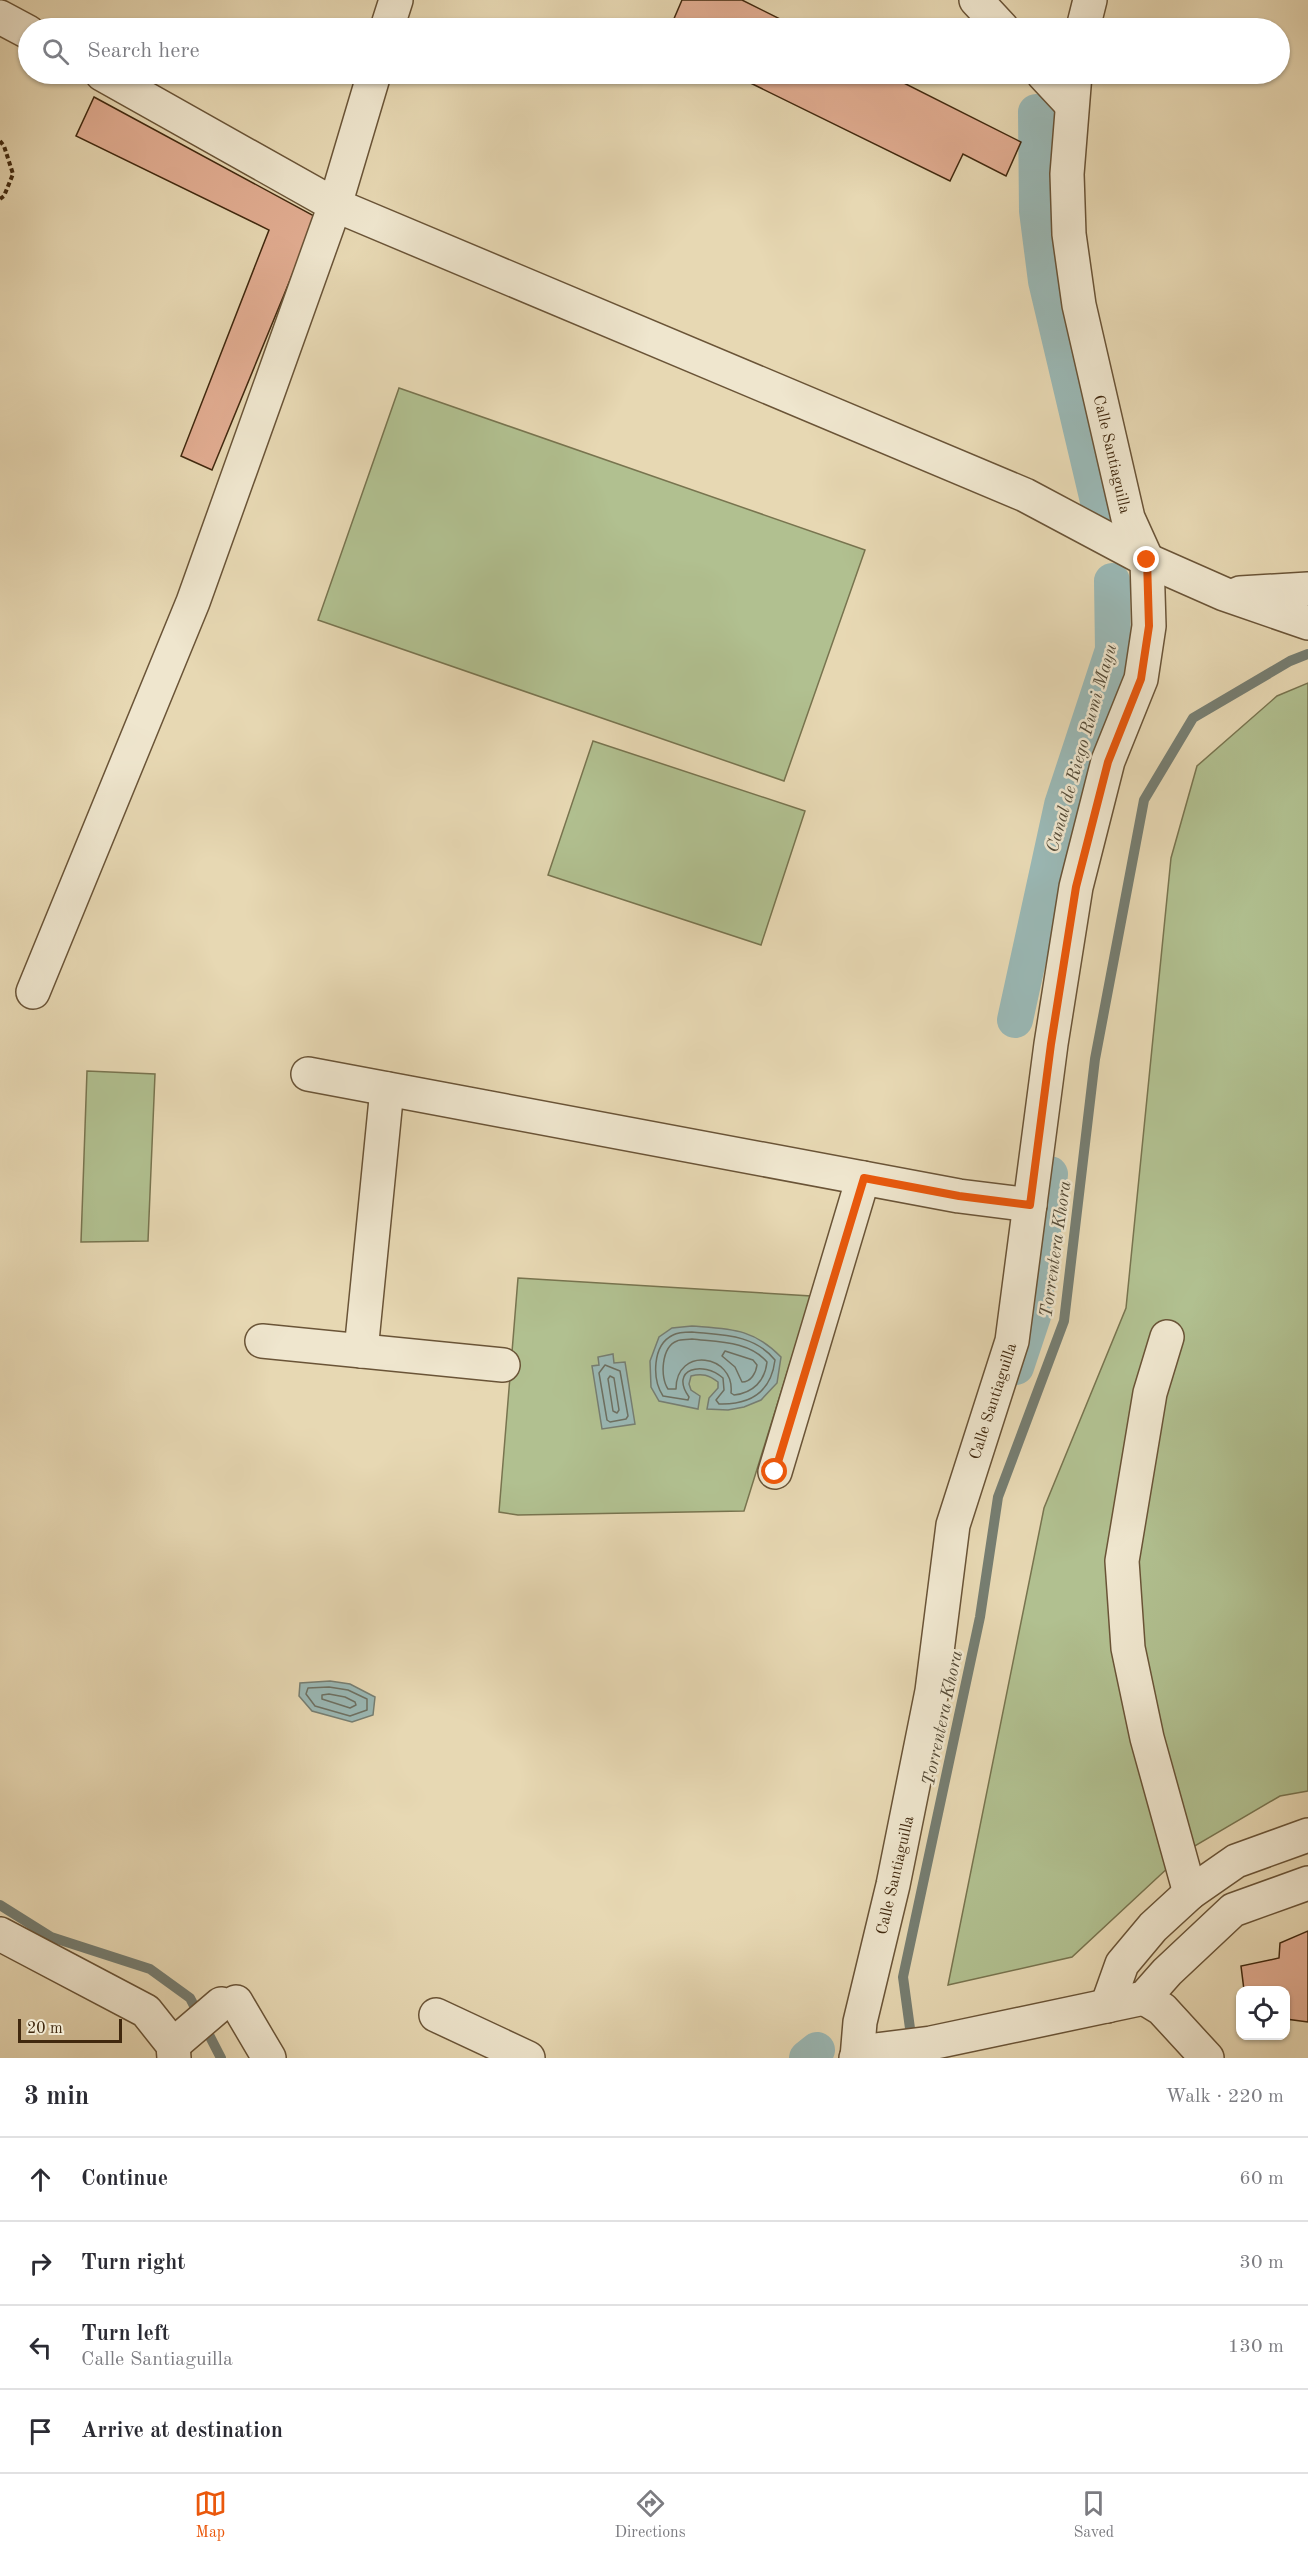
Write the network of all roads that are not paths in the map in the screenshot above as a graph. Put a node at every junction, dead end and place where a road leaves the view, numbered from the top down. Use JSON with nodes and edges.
{"nodes":[{"id":1,"x":396,"y":0,"type":"edge"},
{"id":2,"x":976,"y":0,"type":"edge"},
{"id":3,"x":1090,"y":0,"type":"edge"},
{"id":4,"x":0,"y":17,"type":"edge"},
{"id":5,"x":390,"y":18,"type":"edge"},
{"id":6,"x":993,"y":18,"type":"edge"},
{"id":7,"x":1086,"y":18,"type":"edge"},
{"id":8,"x":18,"y":27,"type":"edge"},
{"id":9,"x":120,"y":84,"type":"edge"},
{"id":10,"x":371,"y":84,"type":"edge"},
{"id":11,"x":1073,"y":89,"type":"edge"},
{"id":12,"x":335,"y":205,"type":"junction"},
{"id":13,"x":1147,"y":560,"type":"junction"},
{"id":14,"x":1308,"y":589,"type":"edge"},
{"id":15,"x":1224,"y":594,"type":"junction"},
{"id":16,"x":1308,"y":623,"type":"edge"},
{"id":17,"x":33,"y":992,"type":"dead end"},
{"id":18,"x":308,"y":1074,"type":"dead end"},
{"id":19,"x":387,"y":1089,"type":"junction"},
{"id":20,"x":864,"y":1178,"type":"junction"},
{"id":21,"x":1030,"y":1205,"type":"junction"},
{"id":22,"x":1167,"y":1337,"type":"dead end"},
{"id":23,"x":262,"y":1341,"type":"dead end"},
{"id":24,"x":361,"y":1351,"type":"junction"},
{"id":25,"x":503,"y":1365,"type":"dead end"},
{"id":26,"x":775,"y":1472,"type":"dead end"},
{"id":27,"x":1308,"y":1835,"type":"edge"},
{"id":28,"x":1308,"y":1882,"type":"edge"},
{"id":29,"x":1190,"y":1893,"type":"junction"},
{"id":30,"x":0,"y":1934,"type":"edge"},
{"id":31,"x":1143,"y":1998,"type":"junction"},
{"id":32,"x":1107,"y":2006,"type":"junction"},
{"id":33,"x":436,"y":2014,"type":"dead end"},
{"id":34,"x":181,"y":2042,"type":"edge"},
{"id":35,"x":951,"y":2046,"type":"edge"},
{"id":36,"x":861,"y":2056,"type":"edge"},
{"id":37,"x":269,"y":2058,"type":"edge"},
{"id":38,"x":528,"y":2058,"type":"edge"},
{"id":39,"x":1207,"y":2058,"type":"edge"}],
"edges":[{"from":1,"to":5,"type":"street"},
{"from":2,"to":6,"type":"street"},
{"from":3,"to":7,"type":"street"},
{"from":4,"to":8,"type":"street"},
{"from":9,"to":12,"type":"street"},
{"from":10,"to":12,"type":"street"},
{"from":11,"to":13,"type":"street","name":"Calle Santiaguilla"},
{"from":12,"to":13,"type":"street"},
{"from":12,"to":17,"type":"street"},
{"from":13,"to":15,"type":"street"},
{"from":13,"to":21,"type":"street","name":"Calle Santiaguilla"},
{"from":14,"to":15,"type":"street"},
{"from":15,"to":16,"type":"street"},
{"from":18,"to":19,"type":"street"},
{"from":19,"to":20,"type":"street"},
{"from":19,"to":24,"type":"street"},
{"from":20,"to":21,"type":"street"},
{"from":20,"to":26,"type":"street"},
{"from":21,"to":36,"type":"street","name":"Calle Santiaguilla"},
{"from":22,"to":29,"type":"street"},
{"from":23,"to":24,"type":"street"},
{"from":24,"to":25,"type":"street"},
{"from":27,"to":29,"type":"street"},
{"from":28,"to":31,"type":"street"},
{"from":29,"to":32,"type":"street"},
{"from":30,"to":34,"type":"street"},
{"from":31,"to":32,"type":"street"},
{"from":31,"to":39,"type":"street"},
{"from":32,"to":35,"type":"street"},
{"from":33,"to":38,"type":"street"},
{"from":34,"to":37,"type":"street"},
{"from":35,"to":36,"type":"street"}]}
